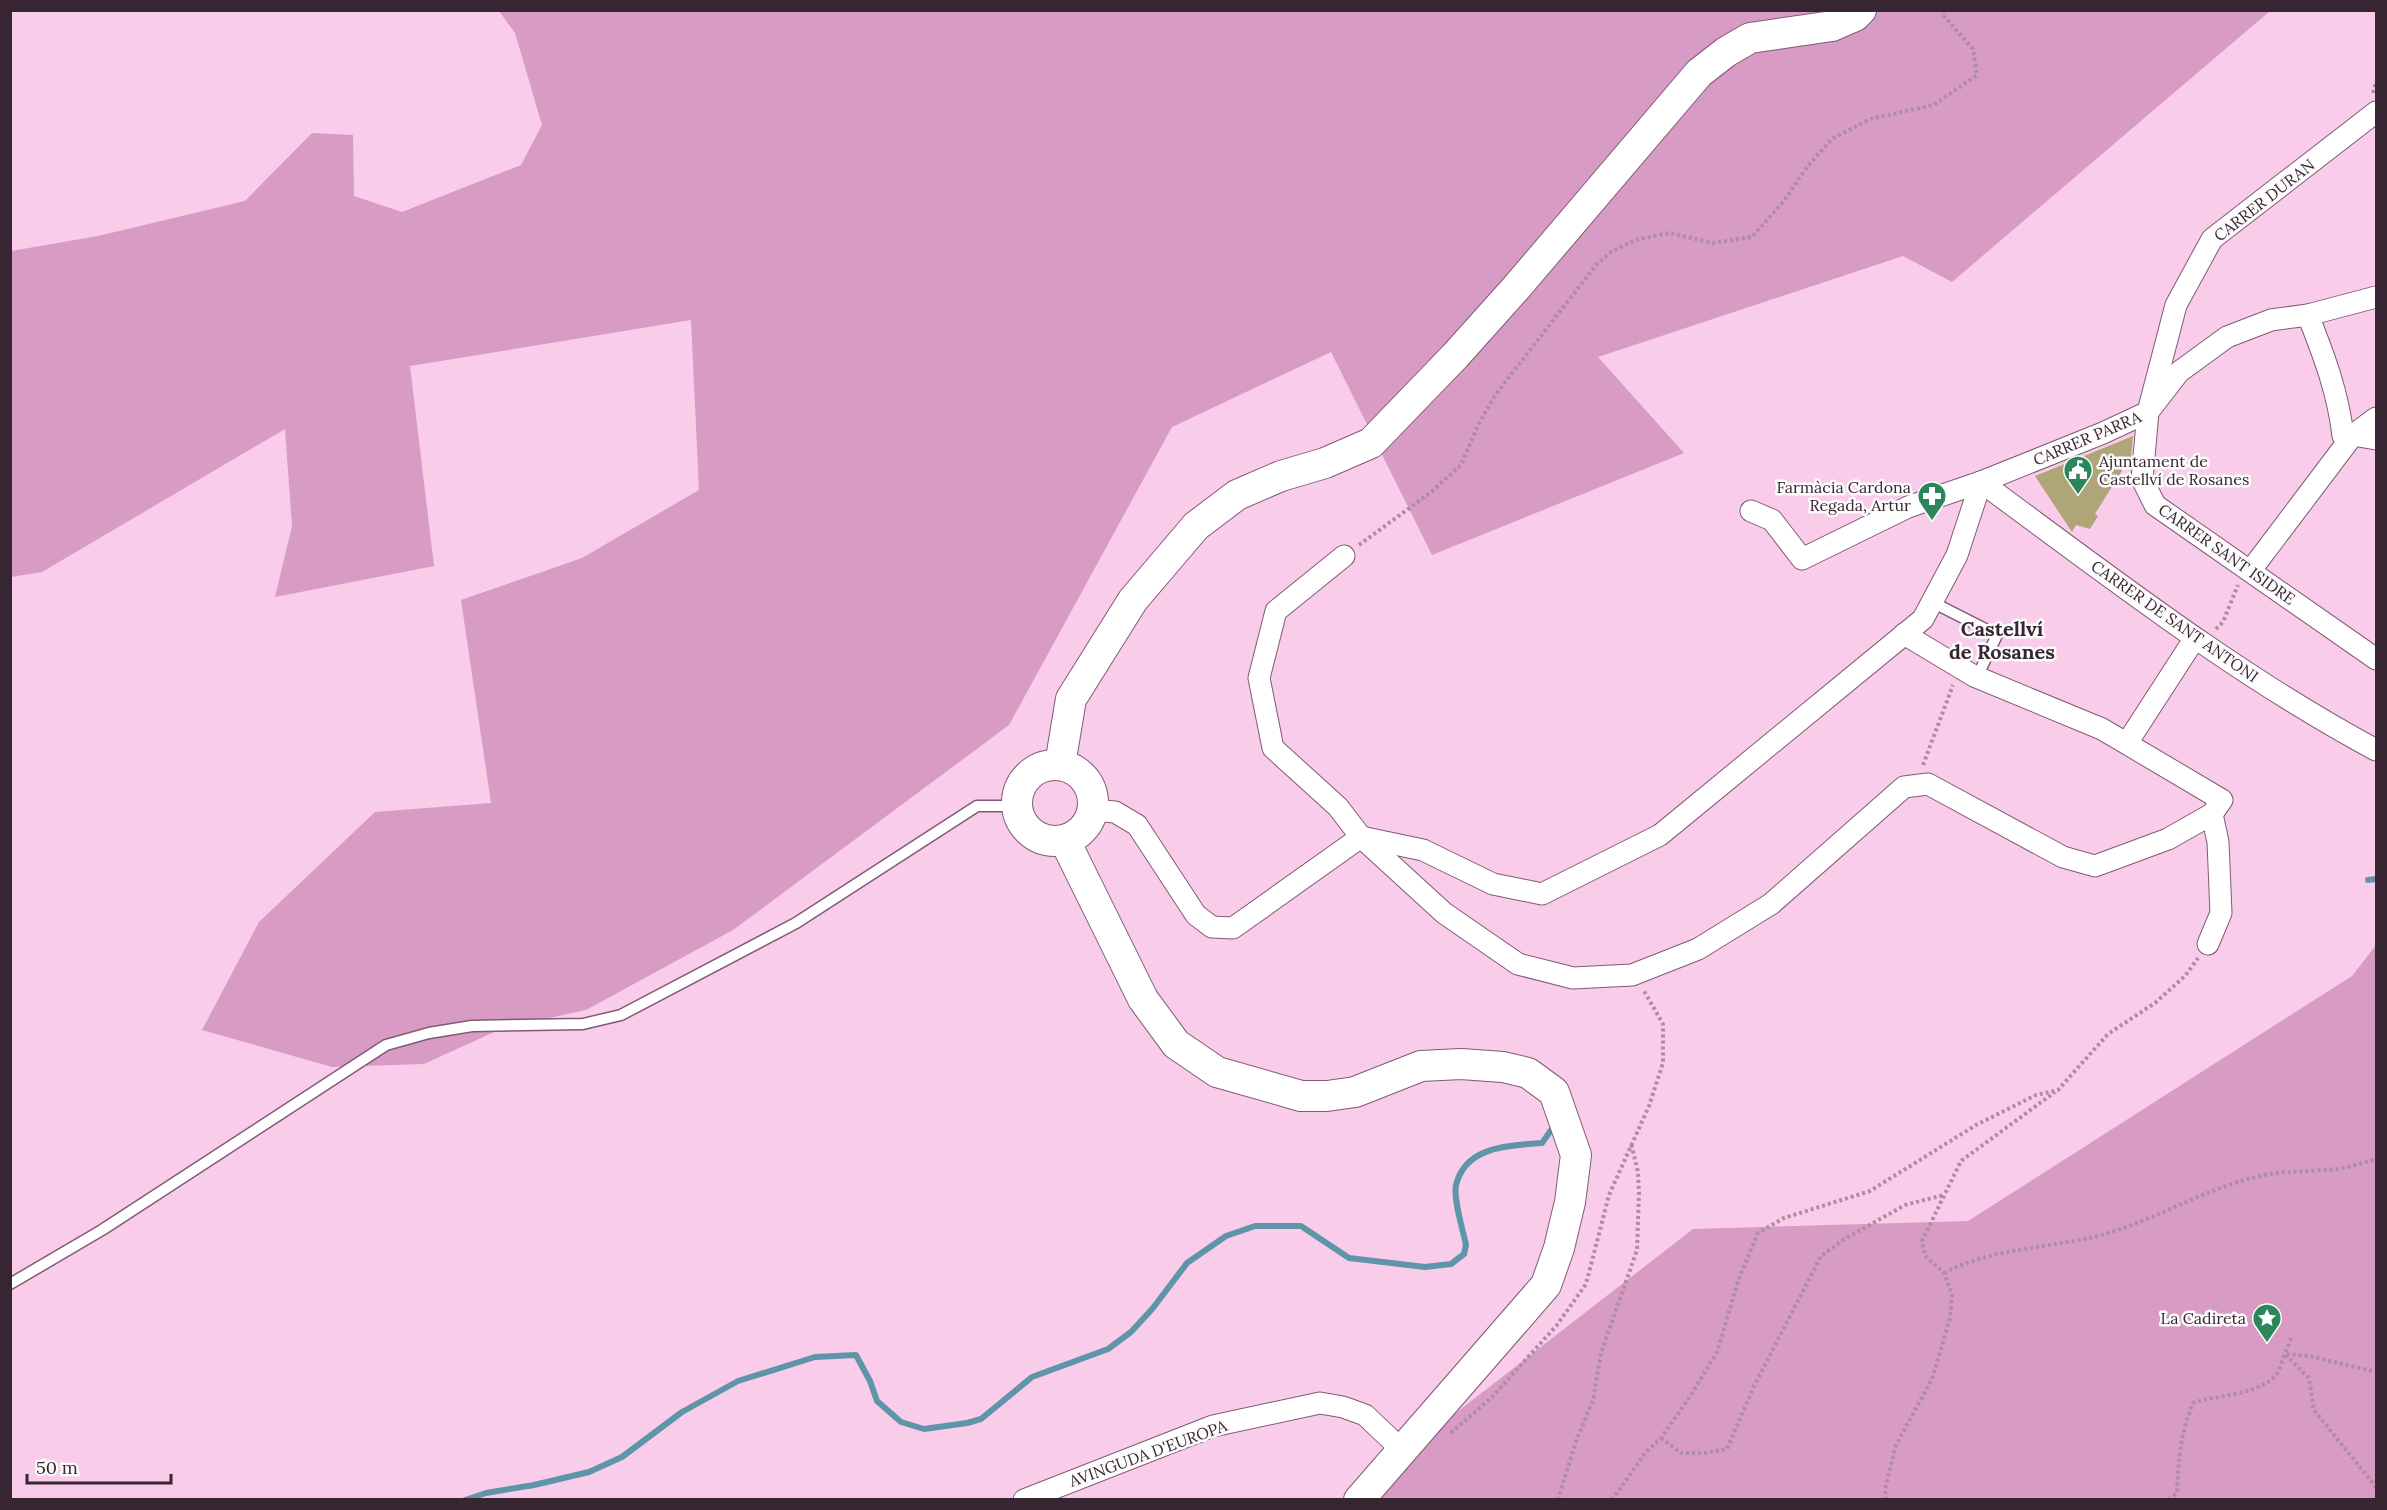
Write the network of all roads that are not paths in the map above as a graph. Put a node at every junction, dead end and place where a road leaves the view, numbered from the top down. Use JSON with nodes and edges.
{"nodes":[{"id":1,"x":1861,"y":10,"type":"edge"},
{"id":2,"x":2376,"y":112,"type":"edge"},
{"id":3,"x":2376,"y":297,"type":"edge"},
{"id":4,"x":2308,"y":315,"type":"junction"},
{"id":5,"x":2148,"y":412,"type":"junction"},
{"id":6,"x":2376,"y":418,"type":"edge"},
{"id":7,"x":2353,"y":435,"type":"junction"},
{"id":8,"x":2376,"y":439,"type":"edge"},
{"id":9,"x":1980,"y":482,"type":"junction"},
{"id":10,"x":1751,"y":511,"type":"dead end"},
{"id":11,"x":1344,"y":556,"type":"road end"},
{"id":12,"x":2251,"y":570,"type":"junction"},
{"id":13,"x":1932,"y":602,"type":"junction"},
{"id":14,"x":1904,"y":634,"type":"junction"},
{"id":15,"x":2195,"y":638,"type":"junction"},
{"id":16,"x":2376,"y":659,"type":"edge"},
{"id":17,"x":1968,"y":672,"type":"junction"},
{"id":18,"x":2127,"y":742,"type":"junction"},
{"id":19,"x":2376,"y":750,"type":"edge"},
{"id":20,"x":1060,"y":765,"type":"junction"},
{"id":21,"x":1016,"y":806,"type":"junction"},
{"id":22,"x":2217,"y":807,"type":"junction"},
{"id":23,"x":1093,"y":810,"type":"junction"},
{"id":24,"x":1361,"y":837,"type":"junction"},
{"id":25,"x":1065,"y":841,"type":"junction"},
{"id":26,"x":2208,"y":944,"type":"road end"},
{"id":27,"x":10,"y":1284,"type":"edge"},
{"id":28,"x":1401,"y":1449,"type":"junction"},
{"id":29,"x":1024,"y":1500,"type":"edge"},
{"id":30,"x":1359,"y":1500,"type":"edge"}],
"edges":[{"from":1,"to":20,"type":"street"},
{"from":2,"to":5,"type":"street","name":"CARRER DURAN"},
{"from":3,"to":4,"type":"street","name":"CARRER PARRA"},
{"from":4,"to":5,"type":"street","name":"CARRER PARRA"},
{"from":4,"to":7,"type":"street"},
{"from":5,"to":9,"type":"street","name":"CARRER PARRA"},
{"from":5,"to":12,"type":"street","name":"CARRER SANT ISIDRE"},
{"from":6,"to":7,"type":"street"},
{"from":7,"to":8,"type":"street"},
{"from":7,"to":12,"type":"street"},
{"from":9,"to":10,"type":"street","name":"CARRER PARRA"},
{"from":9,"to":13,"type":"street"},
{"from":9,"to":15,"type":"street","name":"CARRER DE SANT ANTONI"},
{"from":11,"to":24,"type":"street"},
{"from":12,"to":16,"type":"street","name":"CARRER SANT ISIDRE"},
{"from":13,"to":14,"type":"street"},
{"from":13,"to":17,"type":"lane"},
{"from":14,"to":17,"type":"street"},
{"from":14,"to":24,"type":"street"},
{"from":15,"to":18,"type":"street"},
{"from":15,"to":19,"type":"street","name":"CARRER DE SANT ANTONI"},
{"from":17,"to":18,"type":"street"},
{"from":18,"to":22,"type":"street"},
{"from":20,"to":21,"type":"street"},
{"from":20,"to":23,"type":"street"},
{"from":21,"to":25,"type":"street"},
{"from":21,"to":27,"type":"lane"},
{"from":22,"to":24,"type":"street"},
{"from":22,"to":26,"type":"street"},
{"from":23,"to":24,"type":"street"},
{"from":23,"to":25,"type":"street"},
{"from":25,"to":28,"type":"street"},
{"from":28,"to":29,"type":"street","name":"AVINGUDA D'EUROPA"},
{"from":28,"to":30,"type":"street"}]}
